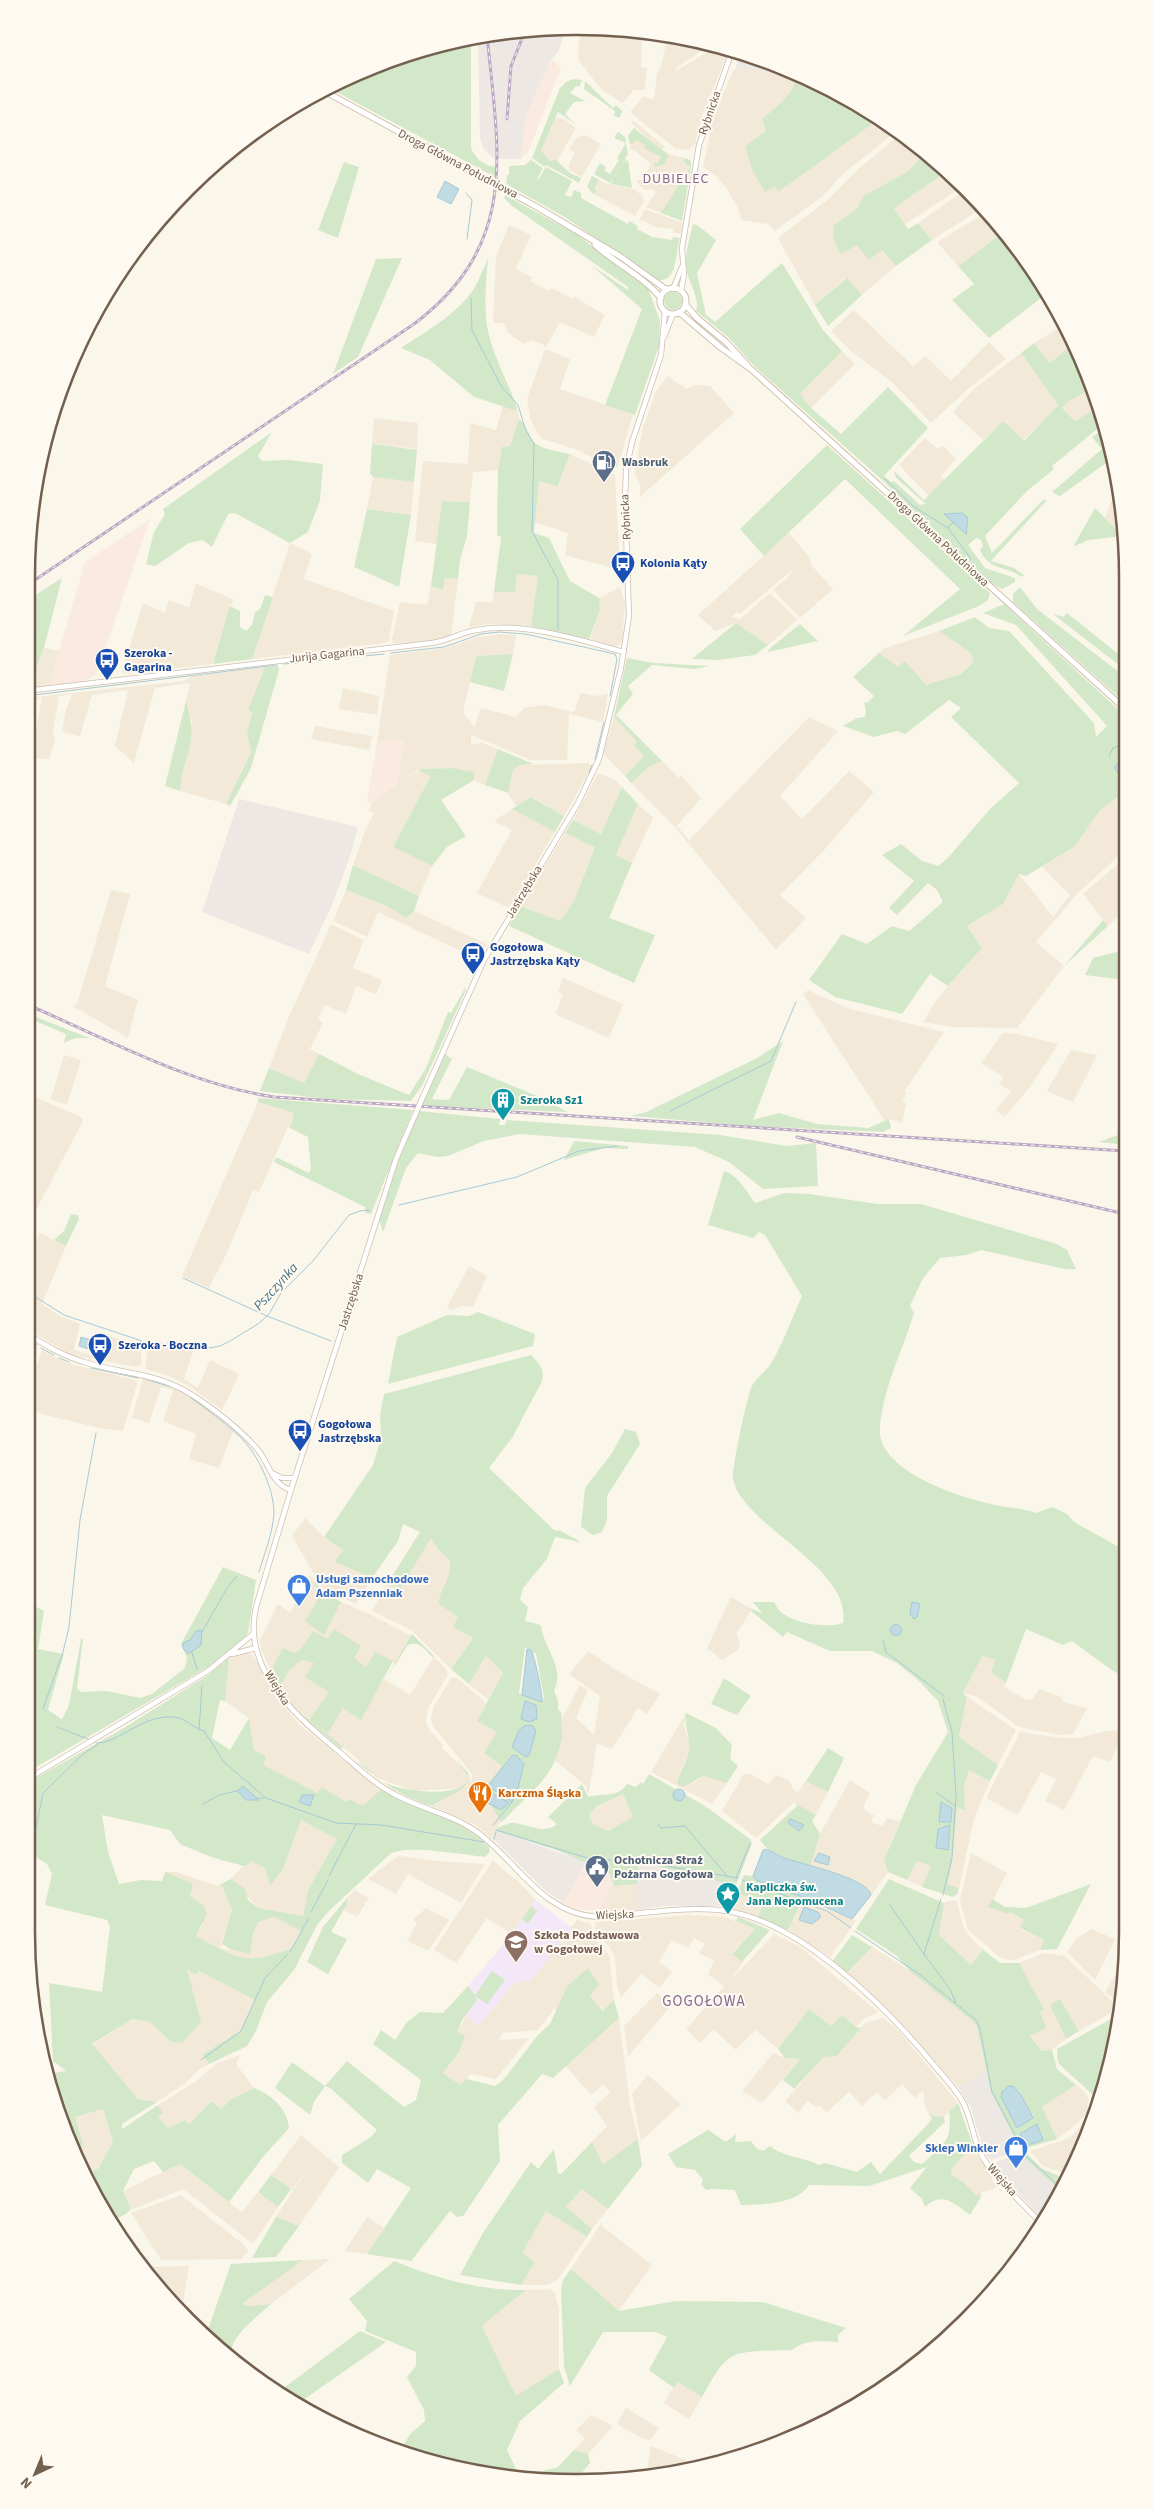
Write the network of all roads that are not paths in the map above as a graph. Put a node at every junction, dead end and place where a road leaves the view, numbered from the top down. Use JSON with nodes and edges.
{"nodes":[{"id":1,"x":730,"y":57,"type":"edge"},
{"id":2,"x":331,"y":95,"type":"edge"},
{"id":3,"x":591,"y":240,"type":"junction"},
{"id":4,"x":682,"y":266,"type":"junction"},
{"id":5,"x":670,"y":289,"type":"junction"},
{"id":6,"x":681,"y":291,"type":"junction"},
{"id":7,"x":661,"y":298,"type":"junction"},
{"id":8,"x":685,"y":304,"type":"junction"},
{"id":9,"x":665,"y":311,"type":"junction"},
{"id":10,"x":676,"y":313,"type":"junction"},
{"id":11,"x":663,"y":338,"type":"junction"},
{"id":12,"x":752,"y":370,"type":"junction"},
{"id":13,"x":624,"y":652,"type":"junction"},
{"id":14,"x":35,"y":690,"type":"edge"},
{"id":15,"x":1119,"y":703,"type":"edge"},
{"id":16,"x":599,"y":758,"type":"joint"},
{"id":17,"x":35,"y":1338,"type":"edge"},
{"id":18,"x":272,"y":1474,"type":"junction"},
{"id":19,"x":294,"y":1478,"type":"junction"},
{"id":20,"x":291,"y":1490,"type":"junction"},
{"id":21,"x":253,"y":1634,"type":"junction"},
{"id":22,"x":256,"y":1648,"type":"junction"},
{"id":23,"x":231,"y":1654,"type":"junction"},
{"id":24,"x":35,"y":1774,"type":"edge"},
{"id":25,"x":1037,"y":2218,"type":"edge"}],
"edges":[{"from":1,"to":4,"type":"street","name":"Rybnicka"},
{"from":2,"to":3,"type":"main road","name":"Droga Główna Południowa"},
{"from":3,"to":5,"type":"main road","name":"Droga Główna Południowa"},
{"from":3,"to":7,"type":"main road","name":"Droga Główna Południowa"},
{"from":4,"to":5,"type":"street","name":"Rybnicka"},
{"from":4,"to":6,"type":"street","name":"Rybnicka"},
{"from":5,"to":6,"type":"main road"},
{"from":5,"to":7,"type":"main road"},
{"from":6,"to":8,"type":"main road"},
{"from":7,"to":9,"type":"main road"},
{"from":8,"to":10,"type":"main road"},
{"from":8,"to":12,"type":"main road","name":"Droga Główna Południowa"},
{"from":9,"to":10,"type":"main road"},
{"from":9,"to":11,"type":"street","name":"Rybnicka"},
{"from":10,"to":11,"type":"street","name":"Rybnicka"},
{"from":10,"to":12,"type":"main road","name":"Droga Główna Południowa"},
{"from":11,"to":13,"type":"street","name":"Rybnicka"},
{"from":12,"to":15,"type":"main road","name":"Droga Główna Południowa"},
{"from":13,"to":14,"type":"street","name":"Jurija Gagarina"},
{"from":13,"to":16,"type":"street","name":"Rybnicka"},
{"from":16,"to":19,"type":"street","name":"Jastrzębska","bridge":true},
{"from":17,"to":18,"type":"street"},
{"from":18,"to":19,"type":"street"},
{"from":18,"to":20,"type":"street"},
{"from":19,"to":20,"type":"street","name":"Jastrzębska"},
{"from":20,"to":21,"type":"street","name":"Wiejska"},
{"from":21,"to":22,"type":"street","name":"Wiejska"},
{"from":21,"to":23,"type":"street"},
{"from":22,"to":23,"type":"street"},
{"from":22,"to":25,"type":"street","name":"Wiejska"},
{"from":23,"to":24,"type":"street"}]}
